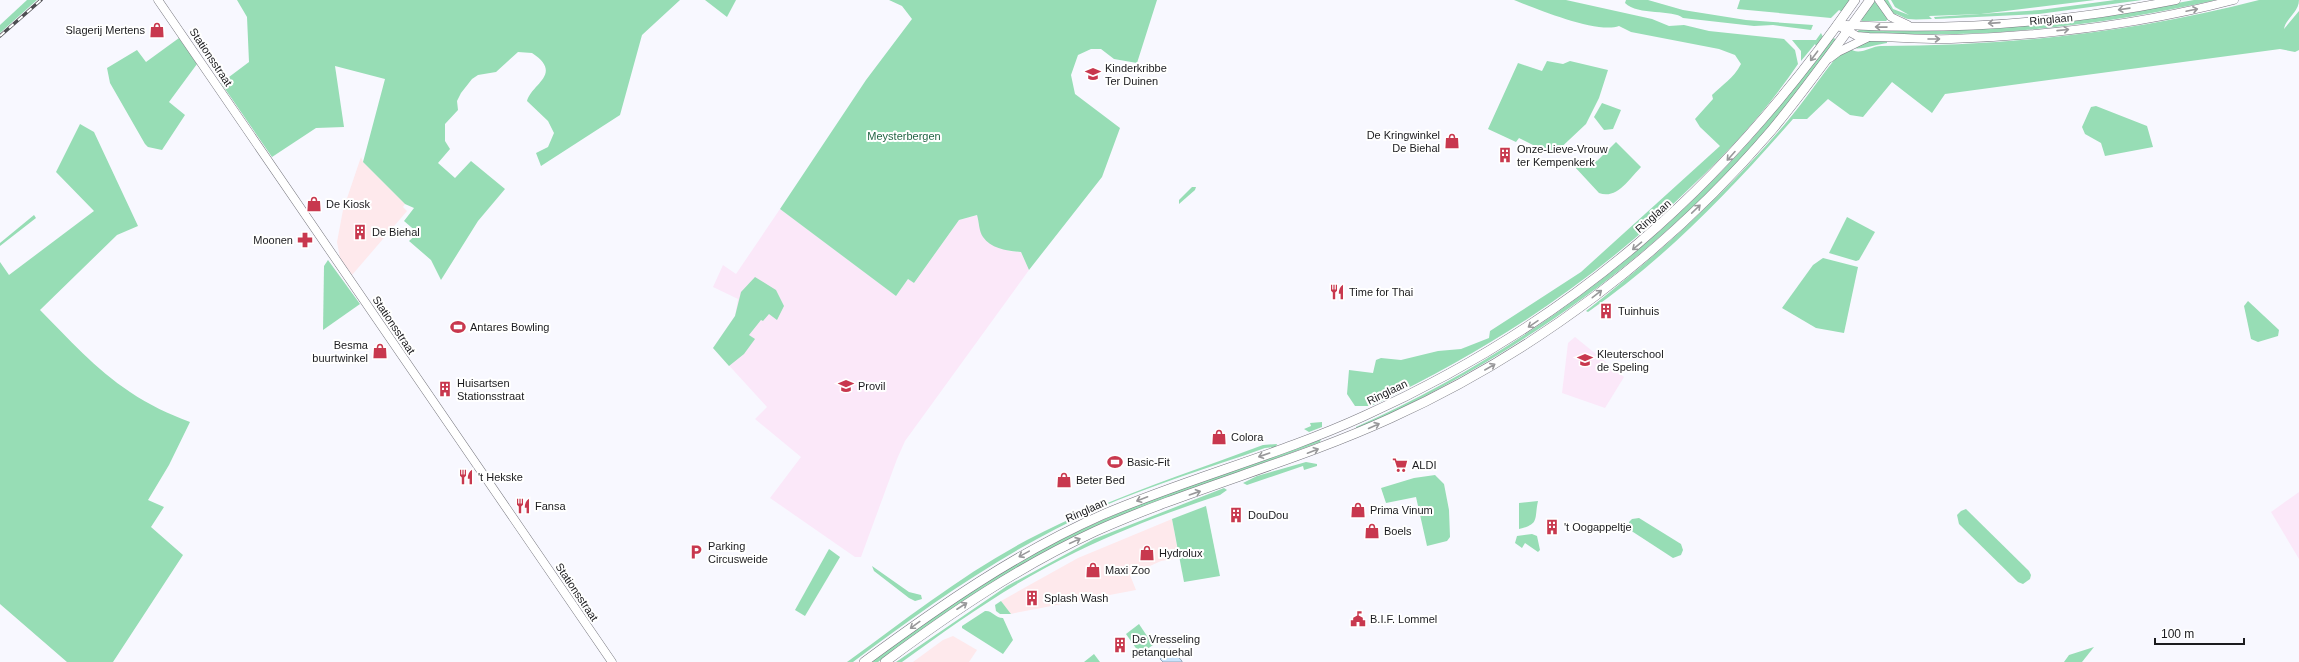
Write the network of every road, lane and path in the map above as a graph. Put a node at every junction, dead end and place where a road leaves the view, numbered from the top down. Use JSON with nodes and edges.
{"nodes":[{"id":1,"x":158,"y":0,"type":"edge"},
{"id":2,"x":1855,"y":0,"type":"edge"},
{"id":3,"x":1870,"y":0,"type":"edge"},
{"id":4,"x":1879,"y":0,"type":"edge"},
{"id":5,"x":2176,"y":0,"type":"edge"},
{"id":6,"x":2234,"y":0,"type":"edge"},
{"id":7,"x":1837,"y":25,"type":"junction"},
{"id":8,"x":1911,"y":26,"type":"junction"},
{"id":9,"x":1849,"y":29,"type":"junction"},
{"id":10,"x":1869,"y":37,"type":"junction"},
{"id":11,"x":1825,"y":62,"type":"junction"},
{"id":12,"x":612,"y":662,"type":"edge"},
{"id":13,"x":864,"y":662,"type":"edge"},
{"id":14,"x":885,"y":662,"type":"edge"}],
"edges":[{"from":1,"to":12,"type":"main road","name":"Stationsstraat"},
{"from":2,"to":7,"type":"highway"},
{"from":3,"to":9,"type":"highway"},
{"from":4,"to":8,"type":"main road","name":"Ringlaan"},
{"from":5,"to":8,"type":"main road","name":"Ringlaan","one_way":true},
{"from":10,"to":6,"type":"main road","name":"Ringlaan","one_way":true},
{"from":7,"to":9,"type":"main road","name":"Ringlaan"},
{"from":7,"to":13,"type":"highway","name":"Ringlaan","one_way":true},
{"from":8,"to":9,"type":"main road","name":"Ringlaan","one_way":true},
{"from":9,"to":10,"type":"main road","name":"Ringlaan"},
{"from":9,"to":11,"type":"highway","name":"Ringlaan"},
{"from":10,"to":11,"type":"main road","name":"Ringlaan"},
{"from":14,"to":11,"type":"highway","name":"Ringlaan","one_way":true}]}
